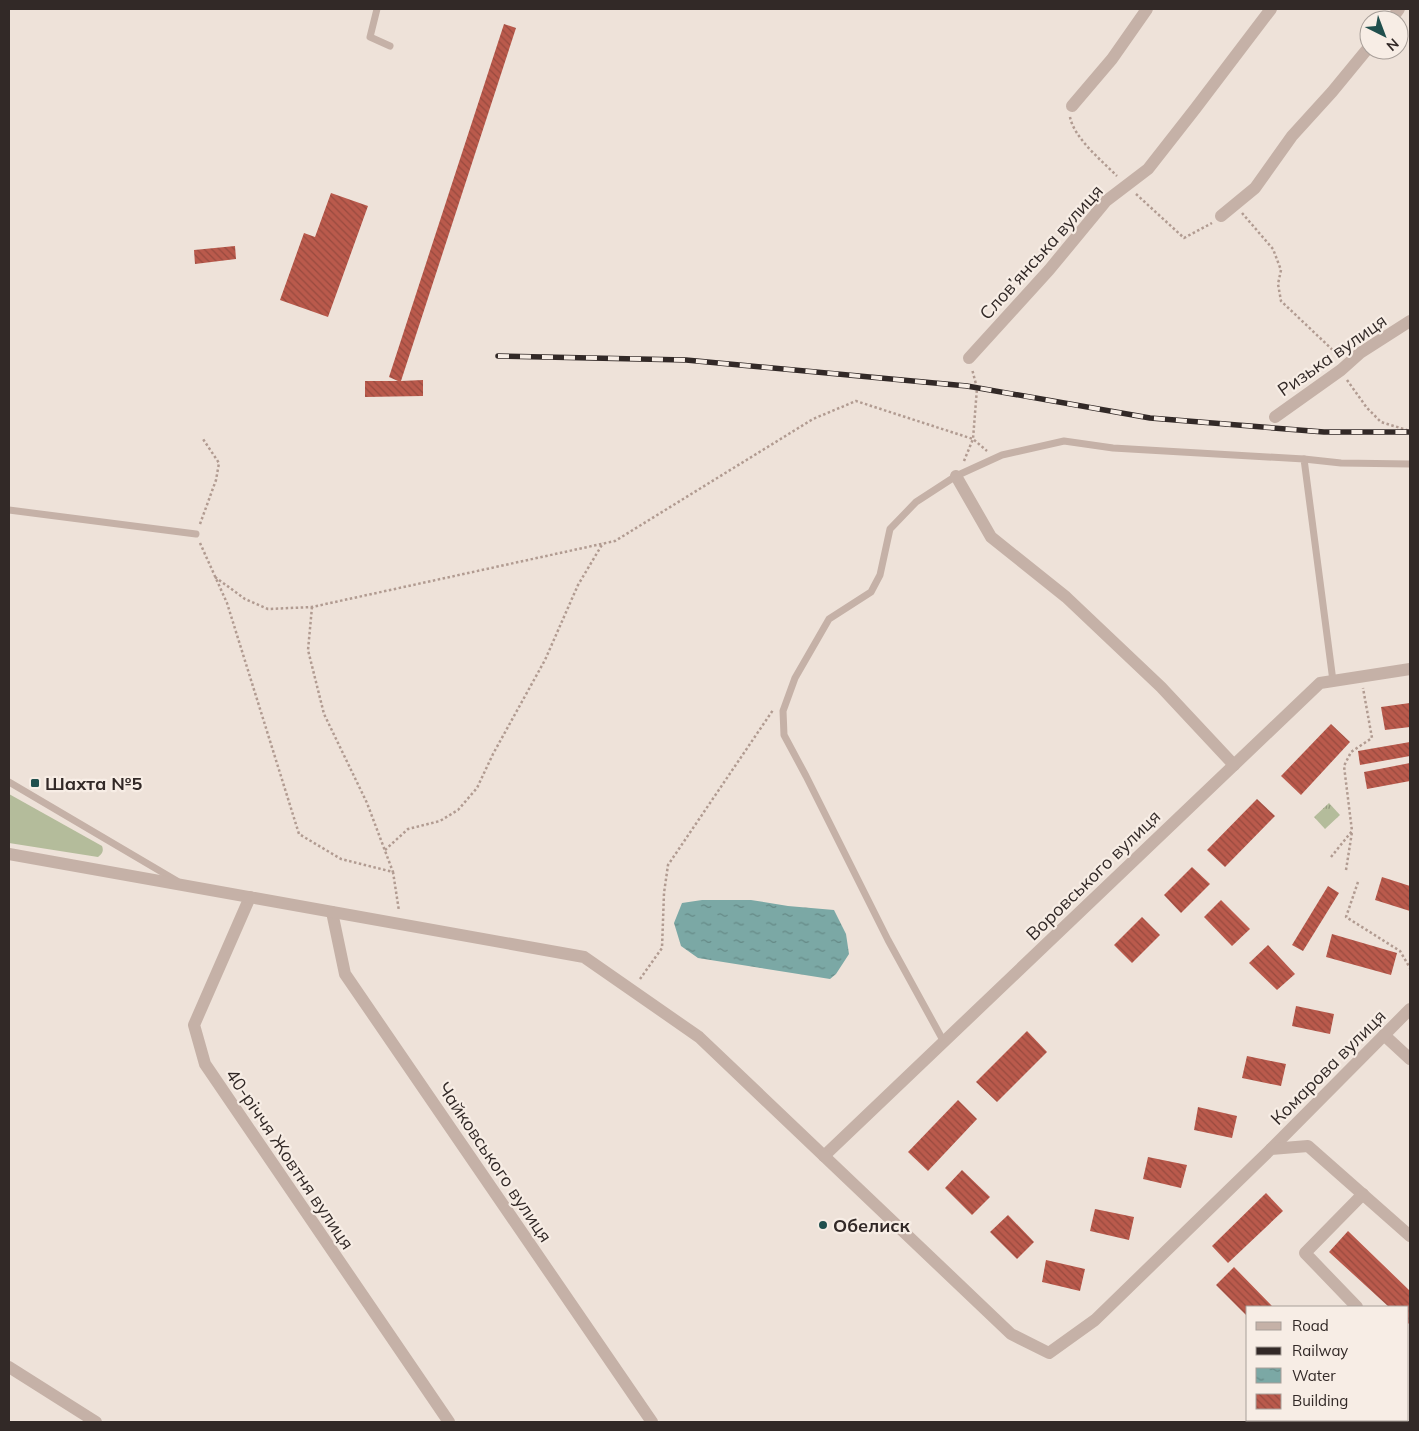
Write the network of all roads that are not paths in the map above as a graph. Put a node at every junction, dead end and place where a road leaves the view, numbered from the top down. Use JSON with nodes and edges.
{"nodes":[{"id":1,"x":377,"y":9,"type":"edge"},
{"id":2,"x":1147,"y":9,"type":"edge"},
{"id":3,"x":1271,"y":9,"type":"edge"},
{"id":4,"x":390,"y":46,"type":"dead end"},
{"id":5,"x":1359,"y":59,"type":"edge"},
{"id":6,"x":1072,"y":106,"type":"road end"},
{"id":7,"x":1221,"y":216,"type":"road end"},
{"id":8,"x":1410,"y":321,"type":"edge"},
{"id":9,"x":969,"y":358,"type":"road end"},
{"id":10,"x":1275,"y":417,"type":"dead end"},
{"id":11,"x":1304,"y":459,"type":"junction"},
{"id":12,"x":1410,"y":464,"type":"edge"},
{"id":13,"x":956,"y":476,"type":"junction"},
{"id":14,"x":9,"y":510,"type":"edge"},
{"id":15,"x":196,"y":534,"type":"road end"},
{"id":16,"x":1410,"y":669,"type":"edge"},
{"id":17,"x":1333,"y":681,"type":"junction"},
{"id":18,"x":1234,"y":765,"type":"junction"},
{"id":19,"x":9,"y":782,"type":"edge"},
{"id":20,"x":9,"y":854,"type":"edge"},
{"id":21,"x":186,"y":886,"type":"junction"},
{"id":22,"x":250,"y":898,"type":"junction"},
{"id":23,"x":332,"y":912,"type":"junction"},
{"id":24,"x":1410,"y":1009,"type":"edge"},
{"id":25,"x":1384,"y":1035,"type":"junction"},
{"id":26,"x":944,"y":1042,"type":"junction"},
{"id":27,"x":1410,"y":1059,"type":"edge"},
{"id":28,"x":1270,"y":1149,"type":"junction"},
{"id":29,"x":824,"y":1156,"type":"junction"},
{"id":30,"x":1363,"y":1194,"type":"junction"},
{"id":31,"x":1410,"y":1236,"type":"edge"},
{"id":32,"x":1355,"y":1306,"type":"edge"},
{"id":33,"x":9,"y":1367,"type":"edge"},
{"id":34,"x":96,"y":1422,"type":"edge"},
{"id":35,"x":448,"y":1422,"type":"edge"},
{"id":36,"x":652,"y":1422,"type":"edge"}],
"edges":[{"from":1,"to":4,"type":"lane"},
{"from":2,"to":6,"type":"street"},
{"from":3,"to":9,"type":"street","name":"Слов’янська вулиця"},
{"from":5,"to":7,"type":"street"},
{"from":8,"to":10,"type":"street","name":"Ризька вулиця"},
{"from":11,"to":12,"type":"lane"},
{"from":11,"to":13,"type":"lane"},
{"from":11,"to":17,"type":"lane"},
{"from":13,"to":18,"type":"street"},
{"from":13,"to":26,"type":"lane"},
{"from":14,"to":15,"type":"lane"},
{"from":16,"to":17,"type":"street","name":"Воровського вулиця"},
{"from":17,"to":18,"type":"street","name":"Воровського вулиця"},
{"from":18,"to":26,"type":"street","name":"Воровського вулиця"},
{"from":19,"to":21,"type":"lane"},
{"from":20,"to":21,"type":"street"},
{"from":21,"to":22,"type":"street"},
{"from":22,"to":23,"type":"street"},
{"from":22,"to":35,"type":"street","name":"40-річчя Жовтня вулиця"},
{"from":23,"to":29,"type":"street"},
{"from":23,"to":36,"type":"street","name":"Чайковського вулиця"},
{"from":24,"to":25,"type":"street","name":"Комарова вулиця"},
{"from":25,"to":27,"type":"street"},
{"from":25,"to":28,"type":"street","name":"Комарова вулиця"},
{"from":26,"to":29,"type":"street","name":"Воровського вулиця"},
{"from":28,"to":29,"type":"street","name":"Комарова вулиця"},
{"from":28,"to":30,"type":"street"},
{"from":30,"to":31,"type":"street"},
{"from":30,"to":32,"type":"street"},
{"from":33,"to":34,"type":"street"}]}
